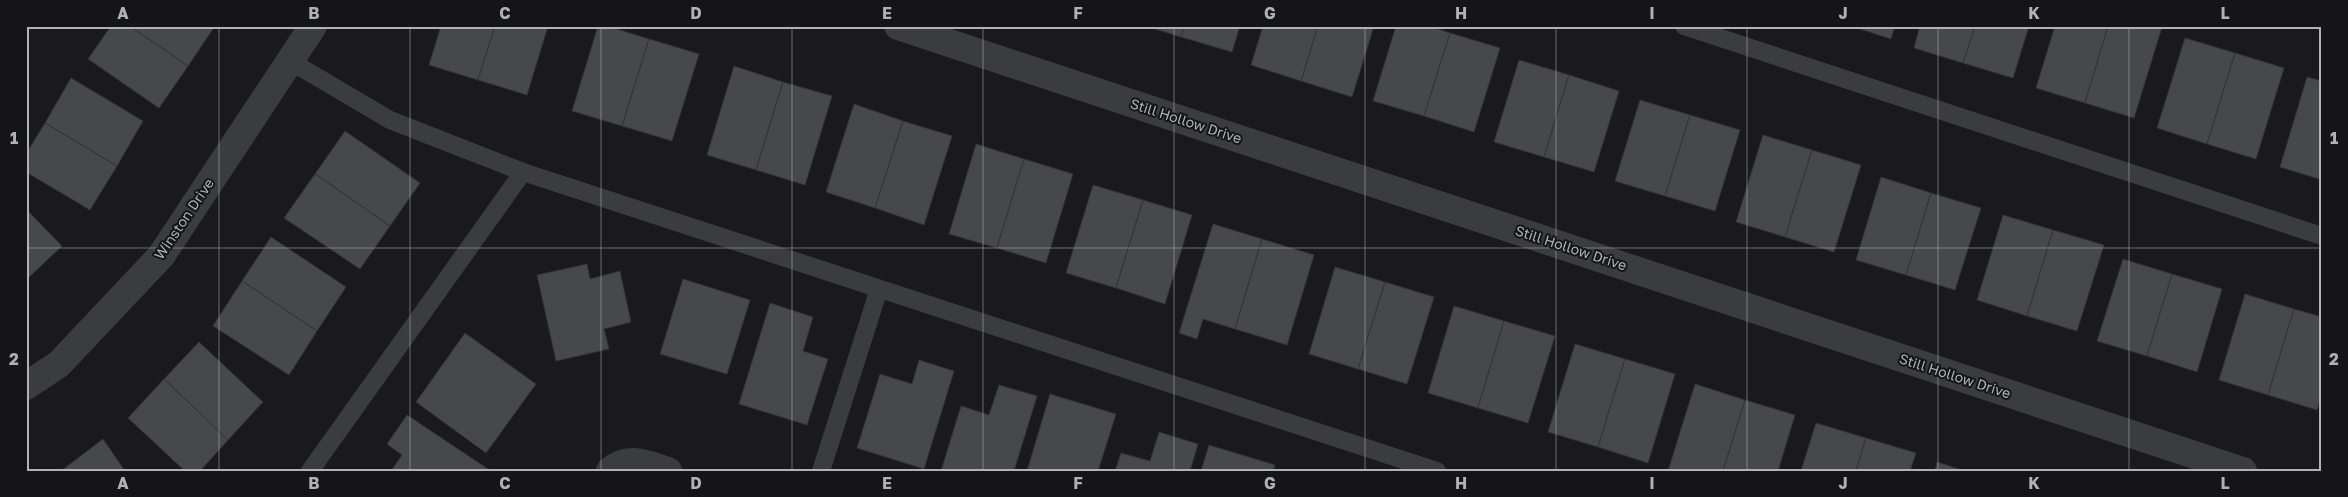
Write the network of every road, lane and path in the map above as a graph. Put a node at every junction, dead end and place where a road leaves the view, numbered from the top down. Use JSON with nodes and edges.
{"nodes":[{"id":1,"x":313,"y":26,"type":"edge"},
{"id":2,"x":898,"y":26,"type":"edge"},
{"id":3,"x":1684,"y":26,"type":"edge"},
{"id":4,"x":290,"y":61,"type":"junction"},
{"id":5,"x":523,"y":172,"type":"junction"},
{"id":6,"x":2322,"y":236,"type":"edge"},
{"id":7,"x":879,"y":289,"type":"junction"},
{"id":8,"x":26,"y":386,"type":"edge"},
{"id":9,"x":618,"y":466,"type":"edge"},
{"id":10,"x":310,"y":471,"type":"edge"},
{"id":11,"x":668,"y":471,"type":"edge"},
{"id":12,"x":821,"y":471,"type":"edge"},
{"id":13,"x":1437,"y":471,"type":"edge"},
{"id":14,"x":2243,"y":471,"type":"edge"}],
"edges":[{"from":1,"to":4,"type":"street","name":"Winston Drive"},
{"from":2,"to":14,"type":"street","name":"Still Hollow Drive"},
{"from":3,"to":6,"type":"lane"},
{"from":4,"to":5,"type":"lane"},
{"from":4,"to":8,"type":"street","name":"Winston Drive"},
{"from":5,"to":7,"type":"lane"},
{"from":5,"to":10,"type":"lane"},
{"from":7,"to":12,"type":"lane"},
{"from":7,"to":13,"type":"lane"},
{"from":9,"to":11,"type":"street"}]}
